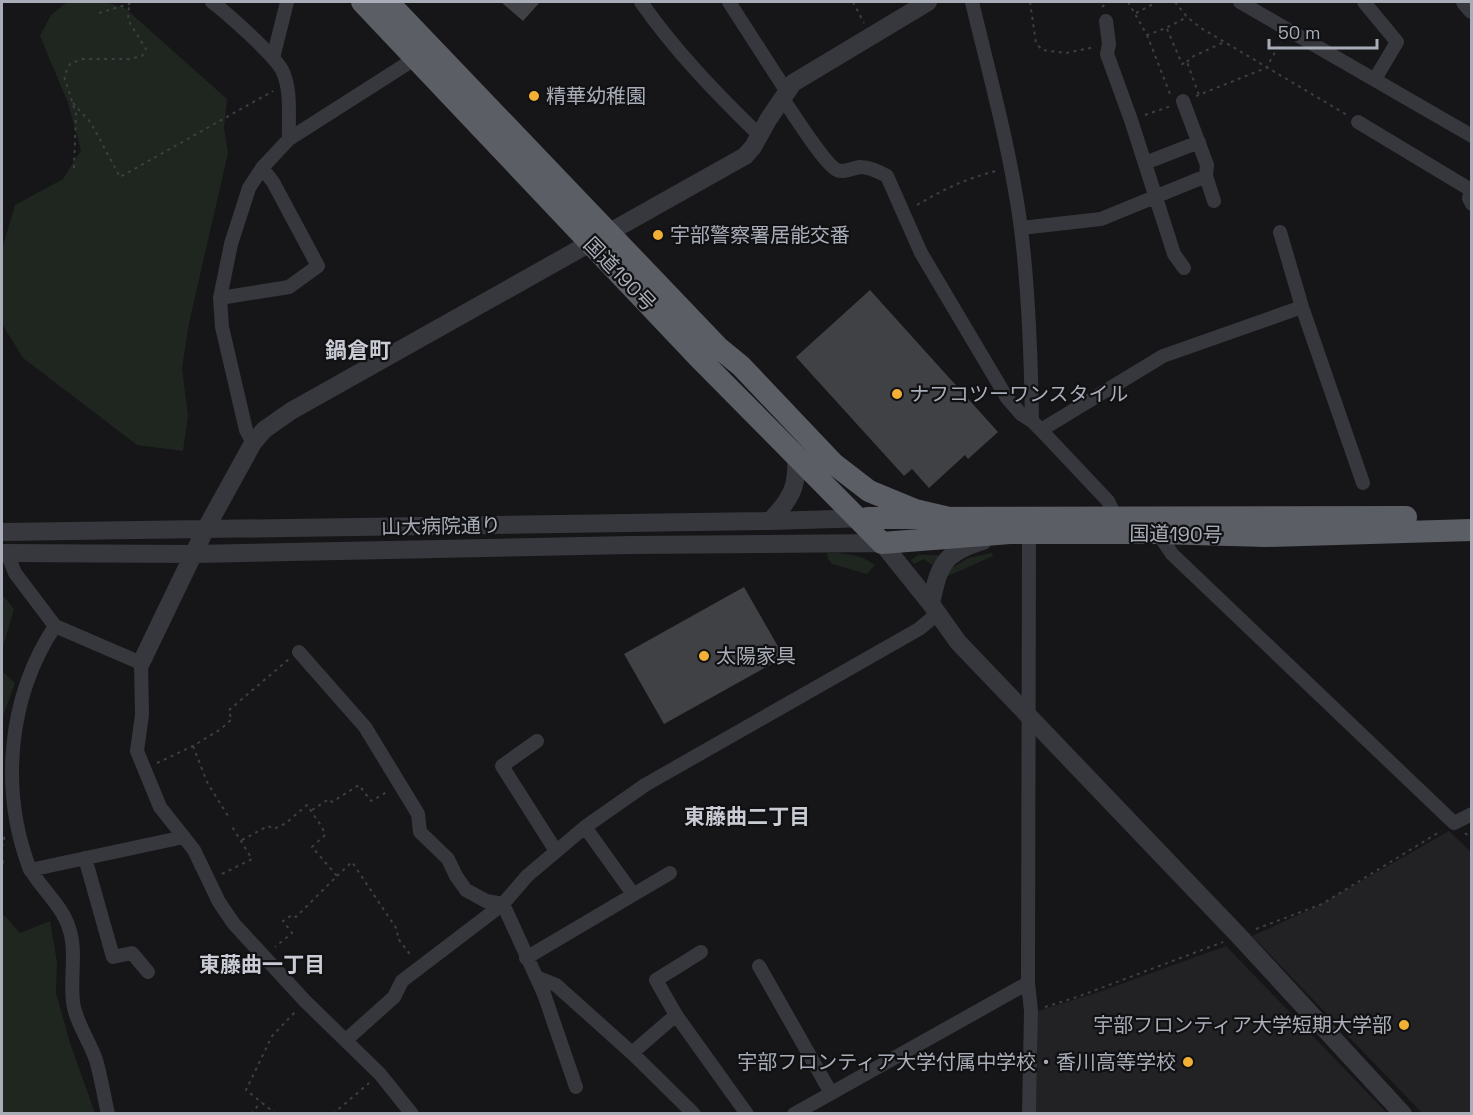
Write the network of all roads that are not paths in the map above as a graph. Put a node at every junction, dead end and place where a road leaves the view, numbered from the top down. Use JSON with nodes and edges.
{"nodes":[{"id":1,"x":212,"y":2,"type":"edge"},
{"id":2,"x":287,"y":2,"type":"edge"},
{"id":3,"x":362,"y":2,"type":"edge"},
{"id":4,"x":388,"y":2,"type":"edge"},
{"id":5,"x":640,"y":2,"type":"edge"},
{"id":6,"x":729,"y":2,"type":"edge"},
{"id":7,"x":928,"y":2,"type":"edge"},
{"id":8,"x":972,"y":2,"type":"edge"},
{"id":9,"x":1240,"y":2,"type":"edge"},
{"id":10,"x":1364,"y":2,"type":"edge"},
{"id":11,"x":1465,"y":2,"type":"edge"},
{"id":12,"x":1472,"y":10,"type":"edge"},
{"id":13,"x":1106,"y":21,"type":"dead end"},
{"id":14,"x":273,"y":58,"type":"junction"},
{"id":15,"x":416,"y":58,"type":"junction"},
{"id":16,"x":1375,"y":79,"type":"junction"},
{"id":17,"x":784,"y":95,"type":"junction"},
{"id":18,"x":1179,"y":103,"type":"road end"},
{"id":19,"x":1358,"y":122,"type":"road end"},
{"id":20,"x":760,"y":136,"type":"junction"},
{"id":21,"x":1472,"y":136,"type":"edge"},
{"id":22,"x":289,"y":139,"type":"junction"},
{"id":23,"x":1199,"y":142,"type":"junction"},
{"id":24,"x":1144,"y":163,"type":"junction"},
{"id":25,"x":262,"y":168,"type":"junction"},
{"id":26,"x":1206,"y":176,"type":"junction"},
{"id":27,"x":1471,"y":190,"type":"edge"},
{"id":28,"x":1155,"y":197,"type":"junction"},
{"id":29,"x":1214,"y":201,"type":"dead end"},
{"id":30,"x":1472,"y":204,"type":"edge"},
{"id":31,"x":1021,"y":228,"type":"junction"},
{"id":32,"x":1280,"y":232,"type":"dead end"},
{"id":33,"x":599,"y":238,"type":"junction"},
{"id":34,"x":1184,"y":268,"type":"dead end"},
{"id":35,"x":220,"y":298,"type":"junction"},
{"id":36,"x":1302,"y":307,"type":"junction"},
{"id":37,"x":719,"y":348,"type":"junction"},
{"id":38,"x":1037,"y":425,"type":"junction"},
{"id":39,"x":253,"y":443,"type":"junction"},
{"id":40,"x":795,"y":457,"type":"junction"},
{"id":41,"x":1363,"y":483,"type":"dead end"},
{"id":42,"x":1115,"y":516,"type":"junction"},
{"id":43,"x":1472,"y":516,"type":"edge"},
{"id":44,"x":945,"y":517,"type":"junction"},
{"id":45,"x":861,"y":518,"type":"junction"},
{"id":46,"x":771,"y":521,"type":"junction"},
{"id":47,"x":206,"y":530,"type":"junction"},
{"id":48,"x":1472,"y":530,"type":"edge"},
{"id":49,"x":2,"y":532,"type":"edge"},
{"id":50,"x":1020,"y":533,"type":"junction"},
{"id":51,"x":1158,"y":533,"type":"junction"},
{"id":52,"x":882,"y":543,"type":"junction"},
{"id":53,"x":4,"y":553,"type":"edge"},
{"id":54,"x":194,"y":554,"type":"junction"},
{"id":55,"x":934,"y":609,"type":"junction"},
{"id":56,"x":55,"y":626,"type":"junction"},
{"id":57,"x":298,"y":652,"type":"road end"},
{"id":58,"x":141,"y":663,"type":"junction"},
{"id":59,"x":1030,"y":716,"type":"junction"},
{"id":60,"x":537,"y":742,"type":"dead end"},
{"id":61,"x":1472,"y":814,"type":"edge"},
{"id":62,"x":585,"y":827,"type":"junction"},
{"id":63,"x":184,"y":837,"type":"junction"},
{"id":64,"x":556,"y":851,"type":"junction"},
{"id":65,"x":85,"y":858,"type":"junction"},
{"id":66,"x":30,"y":870,"type":"junction"},
{"id":67,"x":670,"y":873,"type":"dead end"},
{"id":68,"x":633,"y":894,"type":"junction"},
{"id":69,"x":502,"y":904,"type":"junction"},
{"id":70,"x":701,"y":952,"type":"dead end"},
{"id":71,"x":526,"y":958,"type":"junction"},
{"id":72,"x":759,"y":966,"type":"dead end"},
{"id":73,"x":148,"y":972,"type":"dead end"},
{"id":74,"x":536,"y":978,"type":"junction"},
{"id":75,"x":1028,"y":983,"type":"junction"},
{"id":76,"x":676,"y":1015,"type":"junction"},
{"id":77,"x":346,"y":1040,"type":"junction"},
{"id":78,"x":632,"y":1053,"type":"junction"},
{"id":79,"x":576,"y":1087,"type":"dead end"},
{"id":80,"x":831,"y":1093,"type":"junction"},
{"id":81,"x":108,"y":1113,"type":"edge"},
{"id":82,"x":412,"y":1113,"type":"edge"},
{"id":83,"x":694,"y":1113,"type":"edge"},
{"id":84,"x":747,"y":1113,"type":"edge"},
{"id":85,"x":794,"y":1113,"type":"edge"},
{"id":86,"x":1029,"y":1113,"type":"edge"},
{"id":87,"x":1403,"y":1113,"type":"edge"}],
"edges":[{"from":1,"to":14,"type":"street"},
{"from":2,"to":14,"type":"street"},
{"from":3,"to":15,"type":"highway","name":"国道190号"},
{"from":4,"to":33,"type":"highway","name":"国道190号"},
{"from":5,"to":20,"type":"street"},
{"from":6,"to":17,"type":"street"},
{"from":7,"to":17,"type":"street"},
{"from":8,"to":31,"type":"street"},
{"from":9,"to":16,"type":"street"},
{"from":10,"to":16,"type":"street"},
{"from":11,"to":12,"type":"street"},
{"from":13,"to":24,"type":"street"},
{"from":14,"to":22,"type":"street"},
{"from":15,"to":22,"type":"street"},
{"from":15,"to":33,"type":"highway","name":"国道190号"},
{"from":16,"to":21,"type":"street"},
{"from":17,"to":20,"type":"street"},
{"from":17,"to":38,"type":"street"},
{"from":18,"to":23,"type":"street"},
{"from":19,"to":27,"type":"street"},
{"from":20,"to":33,"type":"street"},
{"from":22,"to":25,"type":"street"},
{"from":23,"to":24,"type":"street"},
{"from":23,"to":26,"type":"street"},
{"from":24,"to":28,"type":"street"},
{"from":25,"to":35,"type":"street"},
{"from":25,"to":35,"type":"street"},
{"from":26,"to":28,"type":"street"},
{"from":26,"to":29,"type":"street"},
{"from":27,"to":30,"type":"street"},
{"from":28,"to":31,"type":"street"},
{"from":28,"to":34,"type":"street"},
{"from":31,"to":38,"type":"street"},
{"from":32,"to":36,"type":"street"},
{"from":33,"to":37,"type":"highway","name":"国道190号"},
{"from":33,"to":39,"type":"street"},
{"from":33,"to":40,"type":"highway","name":"国道190号"},
{"from":35,"to":39,"type":"street"},
{"from":36,"to":38,"type":"street"},
{"from":36,"to":41,"type":"street"},
{"from":37,"to":44,"type":"highway","name":"国道190号"},
{"from":37,"to":45,"type":"highway","name":"国道190号"},
{"from":38,"to":42,"type":"street"},
{"from":39,"to":47,"type":"street"},
{"from":40,"to":45,"type":"highway","name":"国道190号"},
{"from":40,"to":46,"type":"street"},
{"from":42,"to":43,"type":"highway","name":"国道190号"},
{"from":42,"to":44,"type":"highway","name":"国道190号"},
{"from":44,"to":45,"type":"highway","name":"国道190号"},
{"from":45,"to":46,"type":"street","name":"山大病院通り"},
{"from":45,"to":52,"type":"highway","name":"国道190号"},
{"from":46,"to":47,"type":"street","name":"山大病院通り"},
{"from":47,"to":49,"type":"street","name":"山大病院通り"},
{"from":47,"to":54,"type":"street"},
{"from":48,"to":51,"type":"highway","name":"国道190号"},
{"from":50,"to":51,"type":"highway","name":"国道190号"},
{"from":50,"to":52,"type":"highway","name":"国道190号"},
{"from":50,"to":55,"type":"street"},
{"from":50,"to":59,"type":"street"},
{"from":51,"to":61,"type":"street"},
{"from":52,"to":54,"type":"street","name":"山大病院通り"},
{"from":52,"to":55,"type":"street"},
{"from":53,"to":54,"type":"street","name":"山大病院通り"},
{"from":53,"to":56,"type":"street"},
{"from":54,"to":58,"type":"street"},
{"from":55,"to":59,"type":"street"},
{"from":55,"to":62,"type":"street"},
{"from":56,"to":58,"type":"street"},
{"from":56,"to":66,"type":"street"},
{"from":57,"to":69,"type":"street"},
{"from":58,"to":63,"type":"street"},
{"from":59,"to":75,"type":"street"},
{"from":59,"to":87,"type":"street"},
{"from":60,"to":64,"type":"street"},
{"from":62,"to":64,"type":"street"},
{"from":62,"to":68,"type":"street"},
{"from":63,"to":65,"type":"street"},
{"from":63,"to":77,"type":"street"},
{"from":64,"to":69,"type":"street"},
{"from":65,"to":66,"type":"street"},
{"from":65,"to":73,"type":"street"},
{"from":66,"to":81,"type":"street"},
{"from":67,"to":68,"type":"street"},
{"from":68,"to":71,"type":"street"},
{"from":69,"to":71,"type":"street"},
{"from":69,"to":77,"type":"street"},
{"from":70,"to":76,"type":"street"},
{"from":71,"to":74,"type":"street"},
{"from":72,"to":80,"type":"street"},
{"from":74,"to":78,"type":"street"},
{"from":74,"to":79,"type":"street"},
{"from":75,"to":80,"type":"street"},
{"from":75,"to":86,"type":"street"},
{"from":76,"to":78,"type":"street"},
{"from":76,"to":84,"type":"street"},
{"from":77,"to":82,"type":"street"},
{"from":78,"to":83,"type":"street"},
{"from":80,"to":85,"type":"street"}]}
